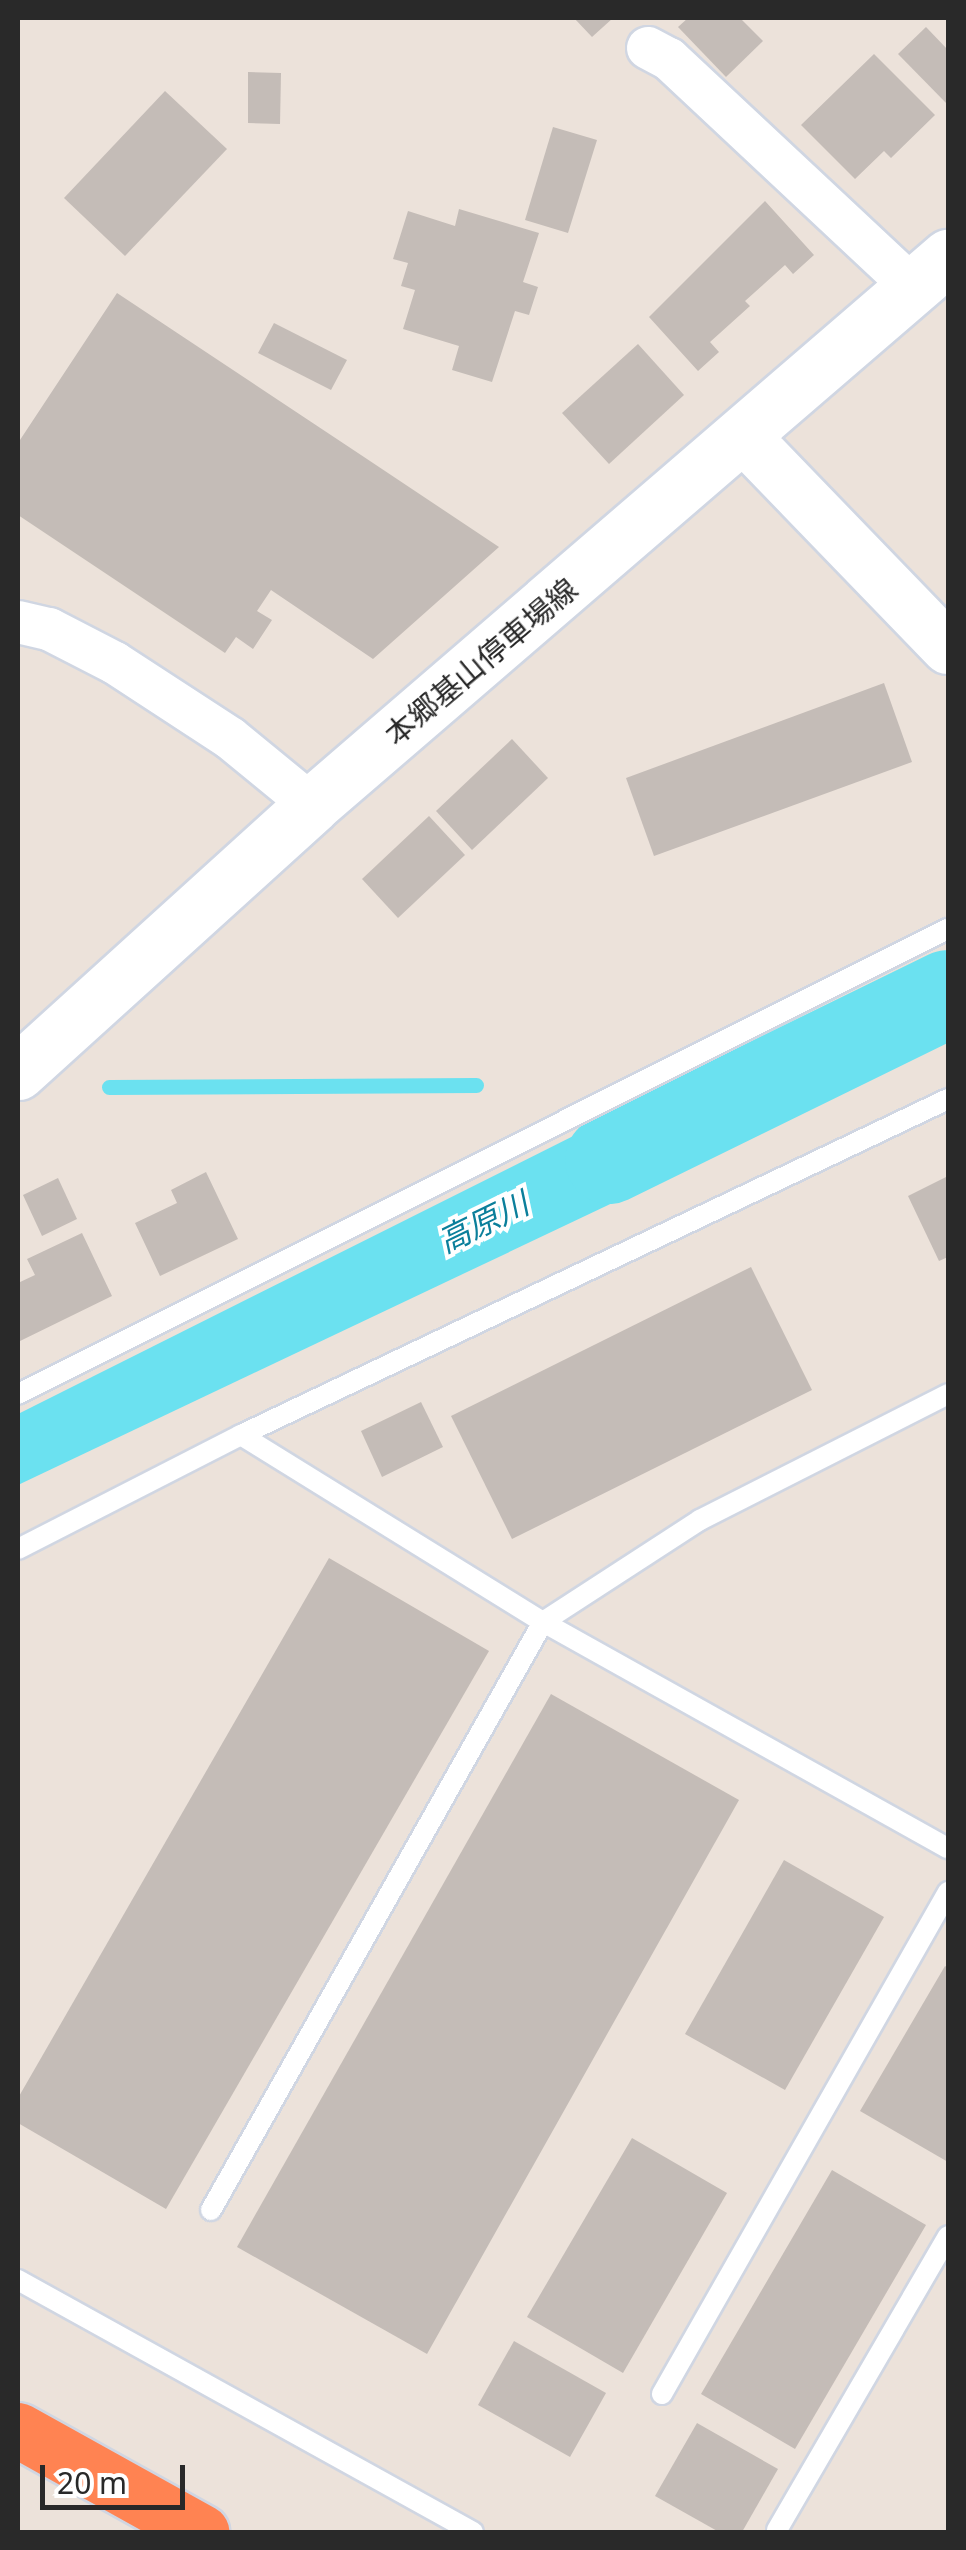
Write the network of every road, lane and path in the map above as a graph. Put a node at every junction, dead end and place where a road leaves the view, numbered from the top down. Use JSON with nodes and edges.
{"nodes":[{"id":1,"x":648,"y":48,"type":"dead end"},
{"id":2,"x":931,"y":273,"type":"edge"},
{"id":3,"x":745,"y":438,"type":"junction"},
{"id":4,"x":18,"y":622,"type":"edge"},
{"id":5,"x":948,"y":648,"type":"edge"},
{"id":6,"x":312,"y":805,"type":"junction"},
{"id":7,"x":948,"y":929,"type":"edge"},
{"id":8,"x":18,"y":1072,"type":"edge"},
{"id":9,"x":948,"y":1099,"type":"edge"},
{"id":10,"x":18,"y":1394,"type":"edge"},
{"id":11,"x":948,"y":1394,"type":"edge"},
{"id":12,"x":240,"y":1435,"type":"junction"},
{"id":13,"x":18,"y":1549,"type":"edge"},
{"id":14,"x":542,"y":1622,"type":"junction"},
{"id":15,"x":948,"y":1848,"type":"edge"},
{"id":16,"x":948,"y":1892,"type":"edge"},
{"id":17,"x":210,"y":2210,"type":"dead end"},
{"id":18,"x":948,"y":2236,"type":"edge"},
{"id":19,"x":18,"y":2280,"type":"edge"},
{"id":20,"x":662,"y":2394,"type":"dead end"},
{"id":21,"x":18,"y":2430,"type":"edge"},
{"id":22,"x":777,"y":2530,"type":"edge"},
{"id":23,"x":201,"y":2532,"type":"edge"},
{"id":24,"x":474,"y":2532,"type":"edge"}],
"edges":[{"from":1,"to":2,"type":"street"},
{"from":2,"to":3,"type":"main road","name":"本郷基山停車場線"},
{"from":3,"to":5,"type":"street"},
{"from":3,"to":6,"type":"main road","name":"本郷基山停車場線"},
{"from":4,"to":6,"type":"street"},
{"from":6,"to":8,"type":"main road","name":"本郷基山停車場線"},
{"from":7,"to":10,"type":"lane"},
{"from":9,"to":12,"type":"lane"},
{"from":11,"to":14,"type":"lane"},
{"from":12,"to":13,"type":"lane"},
{"from":12,"to":14,"type":"lane"},
{"from":14,"to":15,"type":"lane"},
{"from":14,"to":17,"type":"lane"},
{"from":16,"to":20,"type":"lane"},
{"from":18,"to":22,"type":"lane"},
{"from":19,"to":24,"type":"lane"},
{"from":21,"to":23,"type":"highway"}]}
